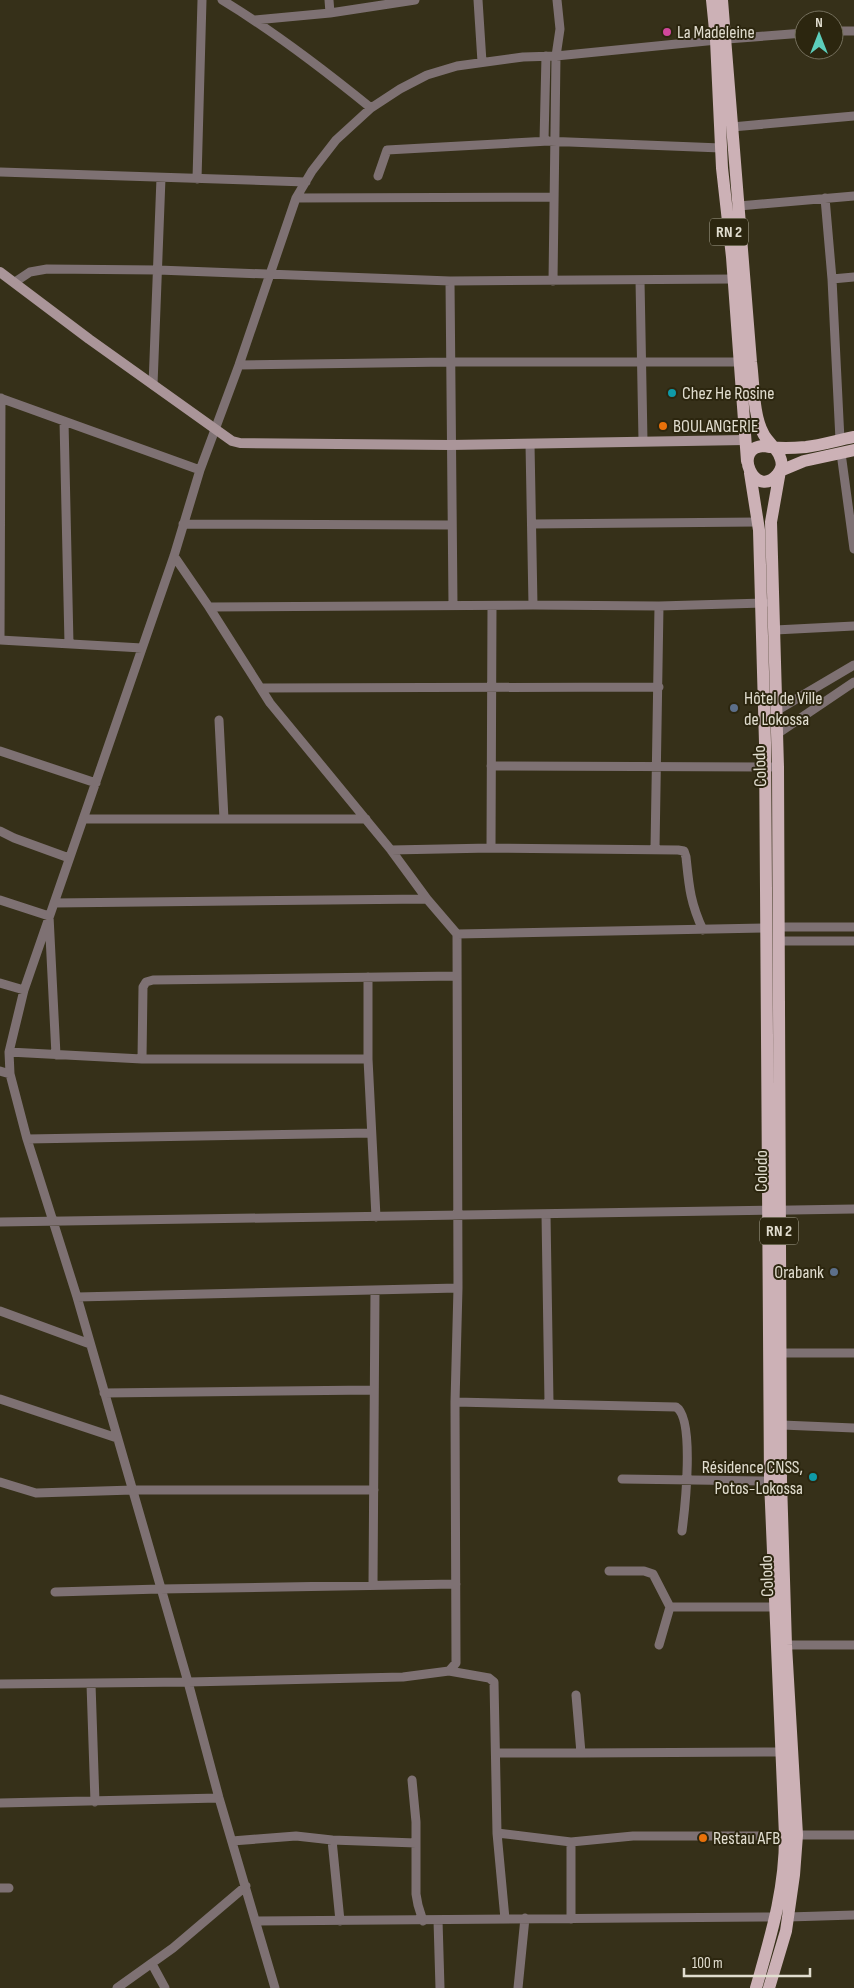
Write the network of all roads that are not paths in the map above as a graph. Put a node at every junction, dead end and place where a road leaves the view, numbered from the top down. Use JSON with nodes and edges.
{"nodes":[{"id":1,"x":202,"y":0,"type":"edge"},
{"id":2,"x":222,"y":0,"type":"edge"},
{"id":3,"x":328,"y":0,"type":"edge"},
{"id":4,"x":415,"y":0,"type":"edge"},
{"id":5,"x":478,"y":0,"type":"edge"},
{"id":6,"x":557,"y":0,"type":"edge"},
{"id":7,"x":712,"y":0,"type":"edge"},
{"id":8,"x":722,"y":0,"type":"edge"},
{"id":9,"x":330,"y":13,"type":"junction"},
{"id":10,"x":255,"y":20,"type":"junction"},
{"id":11,"x":794,"y":34,"type":"edge"},
{"id":12,"x":721,"y":39,"type":"junction"},
{"id":13,"x":546,"y":56,"type":"junction"},
{"id":14,"x":556,"y":56,"type":"junction"},
{"id":15,"x":482,"y":62,"type":"junction"},
{"id":16,"x":371,"y":108,"type":"junction"},
{"id":17,"x":854,"y":116,"type":"edge"},
{"id":18,"x":732,"y":127,"type":"junction"},
{"id":19,"x":554,"y":140,"type":"junction"},
{"id":20,"x":722,"y":148,"type":"junction"},
{"id":21,"x":0,"y":172,"type":"edge"},
{"id":22,"x":378,"y":176,"type":"dead end"},
{"id":23,"x":161,"y":178,"type":"junction"},
{"id":24,"x":197,"y":179,"type":"junction"},
{"id":25,"x":306,"y":182,"type":"junction"},
{"id":26,"x":854,"y":196,"type":"edge"},
{"id":27,"x":553,"y":197,"type":"junction"},
{"id":28,"x":296,"y":198,"type":"junction"},
{"id":29,"x":826,"y":198,"type":"junction"},
{"id":30,"x":739,"y":206,"type":"junction"},
{"id":31,"x":158,"y":270,"type":"junction"},
{"id":32,"x":0,"y":272,"type":"edge"},
{"id":33,"x":270,"y":275,"type":"junction"},
{"id":34,"x":854,"y":277,"type":"edge"},
{"id":35,"x":734,"y":279,"type":"junction"},
{"id":36,"x":832,"y":279,"type":"junction"},
{"id":37,"x":640,"y":280,"type":"junction"},
{"id":38,"x":450,"y":281,"type":"junction"},
{"id":39,"x":553,"y":281,"type":"junction"},
{"id":40,"x":15,"y":282,"type":"junction"},
{"id":41,"x":641,"y":361,"type":"junction"},
{"id":42,"x":449,"y":362,"type":"junction"},
{"id":43,"x":741,"y":362,"type":"junction"},
{"id":44,"x":239,"y":365,"type":"junction"},
{"id":45,"x":152,"y":385,"type":"junction"},
{"id":46,"x":1,"y":398,"type":"edge"},
{"id":47,"x":64,"y":421,"type":"junction"},
{"id":48,"x":215,"y":430,"type":"junction"},
{"id":49,"x":854,"y":437,"type":"edge"},
{"id":50,"x":745,"y":440,"type":"junction"},
{"id":51,"x":643,"y":441,"type":"junction"},
{"id":52,"x":530,"y":444,"type":"junction"},
{"id":53,"x":450,"y":445,"type":"junction"},
{"id":54,"x":840,"y":446,"type":"junction"},
{"id":55,"x":772,"y":448,"type":"junction"},
{"id":56,"x":854,"y":450,"type":"edge"},
{"id":57,"x":748,"y":469,"type":"junction"},
{"id":58,"x":200,"y":470,"type":"junction"},
{"id":59,"x":780,"y":471,"type":"junction"},
{"id":60,"x":758,"y":522,"type":"junction"},
{"id":61,"x":183,"y":524,"type":"junction"},
{"id":62,"x":532,"y":524,"type":"junction"},
{"id":63,"x":451,"y":526,"type":"junction"},
{"id":64,"x":854,"y":538,"type":"edge"},
{"id":65,"x":854,"y":549,"type":"edge"},
{"id":66,"x":174,"y":556,"type":"junction"},
{"id":67,"x":766,"y":603,"type":"junction"},
{"id":68,"x":453,"y":605,"type":"junction"},
{"id":69,"x":533,"y":605,"type":"junction"},
{"id":70,"x":492,"y":606,"type":"junction"},
{"id":71,"x":659,"y":606,"type":"junction"},
{"id":72,"x":209,"y":607,"type":"junction"},
{"id":73,"x":854,"y":626,"type":"edge"},
{"id":74,"x":775,"y":630,"type":"junction"},
{"id":75,"x":0,"y":640,"type":"edge"},
{"id":76,"x":69,"y":644,"type":"junction"},
{"id":77,"x":142,"y":648,"type":"junction"},
{"id":78,"x":854,"y":665,"type":"edge"},
{"id":79,"x":854,"y":682,"type":"edge"},
{"id":80,"x":492,"y":687,"type":"junction"},
{"id":81,"x":659,"y":687,"type":"junction"},
{"id":82,"x":261,"y":688,"type":"junction"},
{"id":83,"x":776,"y":711,"type":"junction"},
{"id":84,"x":219,"y":720,"type":"dead end"},
{"id":85,"x":777,"y":734,"type":"junction"},
{"id":86,"x":0,"y":751,"type":"edge"},
{"id":87,"x":491,"y":766,"type":"junction"},
{"id":88,"x":656,"y":767,"type":"junction"},
{"id":89,"x":765,"y":767,"type":"junction"},
{"id":90,"x":778,"y":767,"type":"junction"},
{"id":91,"x":96,"y":783,"type":"junction"},
{"id":92,"x":83,"y":819,"type":"junction"},
{"id":93,"x":224,"y":819,"type":"junction"},
{"id":94,"x":366,"y":819,"type":"junction"},
{"id":95,"x":0,"y":831,"type":"edge"},
{"id":96,"x":491,"y":848,"type":"junction"},
{"id":97,"x":655,"y":849,"type":"junction"},
{"id":98,"x":391,"y":850,"type":"junction"},
{"id":99,"x":69,"y":858,"type":"junction"},
{"id":100,"x":427,"y":899,"type":"junction"},
{"id":101,"x":0,"y":900,"type":"edge"},
{"id":102,"x":54,"y":903,"type":"junction"},
{"id":103,"x":49,"y":916,"type":"junction"},
{"id":104,"x":854,"y":927,"type":"edge"},
{"id":105,"x":773,"y":928,"type":"junction"},
{"id":106,"x":704,"y":930,"type":"junction"},
{"id":107,"x":457,"y":934,"type":"junction"},
{"id":108,"x":779,"y":941,"type":"junction"},
{"id":109,"x":854,"y":941,"type":"edge"},
{"id":110,"x":456,"y":976,"type":"junction"},
{"id":111,"x":368,"y":977,"type":"junction"},
{"id":112,"x":0,"y":983,"type":"edge"},
{"id":113,"x":24,"y":990,"type":"junction"},
{"id":114,"x":9,"y":1052,"type":"junction"},
{"id":115,"x":56,"y":1055,"type":"junction"},
{"id":116,"x":142,"y":1059,"type":"junction"},
{"id":117,"x":368,"y":1059,"type":"junction"},
{"id":118,"x":0,"y":1071,"type":"edge"},
{"id":119,"x":10,"y":1074,"type":"junction"},
{"id":120,"x":371,"y":1133,"type":"junction"},
{"id":121,"x":27,"y":1139,"type":"junction"},
{"id":122,"x":854,"y":1209,"type":"edge"},
{"id":123,"x":773,"y":1210,"type":"junction"},
{"id":124,"x":546,"y":1214,"type":"junction"},
{"id":125,"x":457,"y":1215,"type":"junction"},
{"id":126,"x":376,"y":1217,"type":"junction"},
{"id":127,"x":52,"y":1221,"type":"junction"},
{"id":128,"x":0,"y":1222,"type":"edge"},
{"id":129,"x":458,"y":1288,"type":"junction"},
{"id":130,"x":375,"y":1290,"type":"junction"},
{"id":131,"x":77,"y":1297,"type":"junction"},
{"id":132,"x":0,"y":1311,"type":"edge"},
{"id":133,"x":90,"y":1344,"type":"junction"},
{"id":134,"x":780,"y":1353,"type":"junction"},
{"id":135,"x":854,"y":1353,"type":"edge"},
{"id":136,"x":374,"y":1390,"type":"junction"},
{"id":137,"x":104,"y":1393,"type":"junction"},
{"id":138,"x":0,"y":1399,"type":"edge"},
{"id":139,"x":455,"y":1402,"type":"junction"},
{"id":140,"x":550,"y":1403,"type":"junction"},
{"id":141,"x":782,"y":1425,"type":"junction"},
{"id":142,"x":854,"y":1428,"type":"edge"},
{"id":143,"x":117,"y":1438,"type":"junction"},
{"id":144,"x":622,"y":1479,"type":"dead end"},
{"id":145,"x":688,"y":1479,"type":"junction"},
{"id":146,"x":770,"y":1481,"type":"junction"},
{"id":147,"x":0,"y":1482,"type":"edge"},
{"id":148,"x":132,"y":1490,"type":"junction"},
{"id":149,"x":374,"y":1490,"type":"junction"},
{"id":150,"x":682,"y":1530,"type":"dead end"},
{"id":151,"x":609,"y":1570,"type":"dead end"},
{"id":152,"x":456,"y":1584,"type":"junction"},
{"id":153,"x":373,"y":1585,"type":"junction"},
{"id":154,"x":160,"y":1589,"type":"junction"},
{"id":155,"x":55,"y":1592,"type":"dead end"},
{"id":156,"x":670,"y":1607,"type":"junction"},
{"id":157,"x":774,"y":1607,"type":"junction"},
{"id":158,"x":659,"y":1645,"type":"dead end"},
{"id":159,"x":786,"y":1645,"type":"junction"},
{"id":160,"x":854,"y":1645,"type":"edge"},
{"id":161,"x":449,"y":1671,"type":"junction"},
{"id":162,"x":188,"y":1682,"type":"junction"},
{"id":163,"x":0,"y":1684,"type":"edge"},
{"id":164,"x":91,"y":1684,"type":"junction"},
{"id":165,"x":576,"y":1695,"type":"dead end"},
{"id":166,"x":780,"y":1752,"type":"junction"},
{"id":167,"x":497,"y":1753,"type":"junction"},
{"id":168,"x":581,"y":1753,"type":"junction"},
{"id":169,"x":412,"y":1780,"type":"dead end"},
{"id":170,"x":219,"y":1798,"type":"junction"},
{"id":171,"x":95,"y":1802,"type":"junction"},
{"id":172,"x":0,"y":1803,"type":"edge"},
{"id":173,"x":497,"y":1833,"type":"junction"},
{"id":174,"x":854,"y":1834,"type":"edge"},
{"id":175,"x":791,"y":1836,"type":"junction"},
{"id":176,"x":332,"y":1840,"type":"junction"},
{"id":177,"x":232,"y":1841,"type":"junction"},
{"id":178,"x":571,"y":1842,"type":"junction"},
{"id":179,"x":416,"y":1843,"type":"junction"},
{"id":180,"x":246,"y":1886,"type":"junction"},
{"id":181,"x":854,"y":1915,"type":"edge"},
{"id":182,"x":782,"y":1917,"type":"junction"},
{"id":183,"x":525,"y":1918,"type":"junction"},
{"id":184,"x":505,"y":1919,"type":"junction"},
{"id":185,"x":571,"y":1919,"type":"junction"},
{"id":186,"x":438,"y":1920,"type":"junction"},
{"id":187,"x":257,"y":1921,"type":"junction"},
{"id":188,"x":340,"y":1921,"type":"junction"},
{"id":189,"x":423,"y":1921,"type":"junction"},
{"id":190,"x":152,"y":1964,"type":"junction"},
{"id":191,"x":117,"y":1988,"type":"edge"},
{"id":192,"x":165,"y":1988,"type":"edge"},
{"id":193,"x":275,"y":1988,"type":"edge"},
{"id":194,"x":440,"y":1988,"type":"edge"},
{"id":195,"x":518,"y":1988,"type":"edge"},
{"id":196,"x":756,"y":1988,"type":"edge"},
{"id":197,"x":769,"y":1988,"type":"edge"}],
"edges":[{"from":1,"to":24,"type":"street"},
{"from":2,"to":10,"type":"street"},
{"from":3,"to":9,"type":"street"},
{"from":4,"to":9,"type":"street"},
{"from":5,"to":15,"type":"street"},
{"from":6,"to":14,"type":"street"},
{"from":7,"to":12,"type":"main road","number":"RN 2"},
{"from":8,"to":12,"type":"main road","number":"RN 2"},
{"from":9,"to":10,"type":"street"},
{"from":10,"to":16,"type":"street"},
{"from":11,"to":12,"type":"street"},
{"from":12,"to":14,"type":"street"},
{"from":12,"to":18,"type":"main road","number":"RN 2"},
{"from":12,"to":20,"type":"main road","number":"RN 2"},
{"from":13,"to":14,"type":"street"},
{"from":13,"to":15,"type":"street"},
{"from":13,"to":19,"type":"street"},
{"from":14,"to":19,"type":"street"},
{"from":15,"to":16,"type":"street"},
{"from":16,"to":25,"type":"street"},
{"from":17,"to":18,"type":"street"},
{"from":18,"to":30,"type":"main road","number":"RN 2"},
{"from":19,"to":20,"type":"street"},
{"from":19,"to":22,"type":"street"},
{"from":19,"to":27,"type":"street"},
{"from":20,"to":35,"type":"main road","number":"RN 2"},
{"from":21,"to":23,"type":"street"},
{"from":23,"to":24,"type":"street"},
{"from":23,"to":31,"type":"street"},
{"from":24,"to":25,"type":"street"},
{"from":25,"to":28,"type":"street"},
{"from":26,"to":29,"type":"street"},
{"from":27,"to":28,"type":"street"},
{"from":27,"to":39,"type":"street"},
{"from":28,"to":33,"type":"street"},
{"from":29,"to":30,"type":"street"},
{"from":29,"to":36,"type":"street"},
{"from":30,"to":55,"type":"main road","number":"RN 2"},
{"from":31,"to":33,"type":"street"},
{"from":31,"to":40,"type":"street"},
{"from":31,"to":45,"type":"street"},
{"from":32,"to":40,"type":"main road"},
{"from":33,"to":38,"type":"street"},
{"from":33,"to":44,"type":"street"},
{"from":34,"to":36,"type":"street"},
{"from":35,"to":37,"type":"street"},
{"from":35,"to":43,"type":"main road","number":"RN 2"},
{"from":36,"to":54,"type":"street"},
{"from":37,"to":39,"type":"street"},
{"from":37,"to":41,"type":"street"},
{"from":38,"to":39,"type":"street"},
{"from":38,"to":42,"type":"street"},
{"from":40,"to":45,"type":"main road"},
{"from":41,"to":42,"type":"street"},
{"from":41,"to":43,"type":"street"},
{"from":41,"to":51,"type":"street"},
{"from":42,"to":44,"type":"street"},
{"from":42,"to":53,"type":"street"},
{"from":43,"to":50,"type":"main road","number":"RN 2"},
{"from":44,"to":48,"type":"street"},
{"from":45,"to":48,"type":"main road"},
{"from":46,"to":47,"type":"street"},
{"from":46,"to":75,"type":"street"},
{"from":47,"to":58,"type":"street"},
{"from":47,"to":76,"type":"street"},
{"from":48,"to":53,"type":"main road"},
{"from":48,"to":58,"type":"street"},
{"from":49,"to":54,"type":"main road"},
{"from":50,"to":51,"type":"main road"},
{"from":50,"to":57,"type":"main road","number":"RN 2"},
{"from":51,"to":52,"type":"main road"},
{"from":52,"to":53,"type":"main road"},
{"from":52,"to":62,"type":"street"},
{"from":53,"to":63,"type":"street"},
{"from":54,"to":55,"type":"main road"},
{"from":54,"to":56,"type":"main road"},
{"from":54,"to":59,"type":"main road"},
{"from":54,"to":64,"type":"street"},
{"from":55,"to":57,"type":"main road"},
{"from":55,"to":59,"type":"main road"},
{"from":57,"to":59,"type":"main road"},
{"from":57,"to":60,"type":"main road","name":"Colodo","number":"RN 2"},
{"from":58,"to":61,"type":"street"},
{"from":59,"to":67,"type":"main road","name":"Colodo","number":"RN 2"},
{"from":60,"to":62,"type":"street"},
{"from":60,"to":67,"type":"main road","name":"Colodo","number":"RN 2"},
{"from":61,"to":63,"type":"street"},
{"from":61,"to":66,"type":"street"},
{"from":62,"to":69,"type":"street"},
{"from":63,"to":68,"type":"street"},
{"from":64,"to":65,"type":"street"},
{"from":66,"to":72,"type":"street"},
{"from":66,"to":77,"type":"street"},
{"from":67,"to":71,"type":"street"},
{"from":67,"to":74,"type":"main road","name":"Colodo","number":"RN 2"},
{"from":67,"to":89,"type":"main road","name":"Colodo","number":"RN 2"},
{"from":68,"to":70,"type":"street"},
{"from":68,"to":72,"type":"street"},
{"from":69,"to":70,"type":"street"},
{"from":69,"to":71,"type":"street"},
{"from":70,"to":80,"type":"street"},
{"from":71,"to":81,"type":"street"},
{"from":72,"to":82,"type":"street"},
{"from":73,"to":74,"type":"street"},
{"from":74,"to":83,"type":"main road","name":"Colodo","number":"RN 2"},
{"from":75,"to":76,"type":"street"},
{"from":76,"to":77,"type":"street"},
{"from":77,"to":91,"type":"street"},
{"from":78,"to":83,"type":"street"},
{"from":79,"to":85,"type":"street"},
{"from":80,"to":81,"type":"street"},
{"from":80,"to":82,"type":"street"},
{"from":80,"to":87,"type":"street"},
{"from":81,"to":88,"type":"street"},
{"from":82,"to":94,"type":"street"},
{"from":83,"to":85,"type":"main road","name":"Colodo","number":"RN 2"},
{"from":84,"to":93,"type":"street"},
{"from":85,"to":90,"type":"main road","name":"Colodo","number":"RN 2"},
{"from":86,"to":91,"type":"street"},
{"from":87,"to":88,"type":"street"},
{"from":87,"to":96,"type":"street"},
{"from":88,"to":89,"type":"street"},
{"from":88,"to":97,"type":"street"},
{"from":89,"to":90,"type":"street"},
{"from":89,"to":105,"type":"main road","name":"Colodo","number":"RN 2"},
{"from":90,"to":105,"type":"main road","name":"Colodo","number":"RN 2"},
{"from":91,"to":92,"type":"street"},
{"from":92,"to":93,"type":"street"},
{"from":92,"to":99,"type":"street"},
{"from":93,"to":94,"type":"street"},
{"from":94,"to":98,"type":"street"},
{"from":95,"to":99,"type":"street"},
{"from":96,"to":97,"type":"street"},
{"from":96,"to":98,"type":"street"},
{"from":97,"to":106,"type":"street"},
{"from":98,"to":100,"type":"street"},
{"from":99,"to":102,"type":"street"},
{"from":100,"to":102,"type":"street"},
{"from":100,"to":107,"type":"street"},
{"from":101,"to":103,"type":"street"},
{"from":102,"to":103,"type":"street"},
{"from":103,"to":113,"type":"street"},
{"from":103,"to":115,"type":"street"},
{"from":104,"to":105,"type":"street"},
{"from":105,"to":106,"type":"street"},
{"from":105,"to":108,"type":"main road","name":"Colodo","number":"RN 2"},
{"from":105,"to":123,"type":"main road","name":"Colodo","number":"RN 2"},
{"from":106,"to":107,"type":"street"},
{"from":107,"to":110,"type":"street"},
{"from":108,"to":109,"type":"street"},
{"from":108,"to":123,"type":"main road","name":"Colodo","number":"RN 2"},
{"from":110,"to":111,"type":"street"},
{"from":110,"to":125,"type":"street"},
{"from":111,"to":116,"type":"street"},
{"from":111,"to":117,"type":"street"},
{"from":112,"to":113,"type":"street"},
{"from":113,"to":114,"type":"street"},
{"from":114,"to":115,"type":"street"},
{"from":114,"to":119,"type":"street"},
{"from":115,"to":116,"type":"street"},
{"from":116,"to":117,"type":"street"},
{"from":117,"to":120,"type":"street"},
{"from":118,"to":119,"type":"street"},
{"from":119,"to":121,"type":"street"},
{"from":120,"to":121,"type":"street"},
{"from":120,"to":126,"type":"street"},
{"from":121,"to":127,"type":"street"},
{"from":122,"to":123,"type":"street"},
{"from":123,"to":124,"type":"street"},
{"from":123,"to":134,"type":"main road","name":"Colodo","number":"RN 2"},
{"from":123,"to":146,"type":"main road","name":"Colodo","number":"RN 2"},
{"from":124,"to":125,"type":"street"},
{"from":124,"to":140,"type":"street"},
{"from":125,"to":126,"type":"street"},
{"from":125,"to":129,"type":"street"},
{"from":126,"to":127,"type":"street"},
{"from":127,"to":128,"type":"street"},
{"from":127,"to":131,"type":"street"},
{"from":129,"to":130,"type":"street"},
{"from":129,"to":139,"type":"street"},
{"from":130,"to":131,"type":"street"},
{"from":130,"to":136,"type":"street"},
{"from":131,"to":133,"type":"street"},
{"from":132,"to":133,"type":"street"},
{"from":133,"to":137,"type":"street"},
{"from":134,"to":135,"type":"street"},
{"from":134,"to":141,"type":"main road","name":"Colodo","number":"RN 2"},
{"from":136,"to":137,"type":"street"},
{"from":136,"to":149,"type":"street"},
{"from":137,"to":143,"type":"street"},
{"from":138,"to":143,"type":"street"},
{"from":139,"to":140,"type":"street"},
{"from":139,"to":152,"type":"street"},
{"from":140,"to":145,"type":"street"},
{"from":141,"to":142,"type":"street"},
{"from":141,"to":159,"type":"main road","name":"Colodo","number":"RN 2"},
{"from":143,"to":148,"type":"street"},
{"from":144,"to":145,"type":"street"},
{"from":145,"to":146,"type":"street"},
{"from":145,"to":150,"type":"street"},
{"from":146,"to":157,"type":"main road","name":"Colodo","number":"RN 2"},
{"from":147,"to":148,"type":"street"},
{"from":148,"to":149,"type":"street"},
{"from":148,"to":154,"type":"street"},
{"from":149,"to":153,"type":"street"},
{"from":151,"to":156,"type":"street"},
{"from":152,"to":153,"type":"street"},
{"from":152,"to":161,"type":"street"},
{"from":153,"to":154,"type":"street"},
{"from":154,"to":155,"type":"street"},
{"from":154,"to":162,"type":"street"},
{"from":156,"to":157,"type":"street"},
{"from":156,"to":158,"type":"street"},
{"from":157,"to":166,"type":"main road","name":"Colodo","number":"RN 2"},
{"from":159,"to":160,"type":"street"},
{"from":159,"to":175,"type":"main road","name":"Colodo","number":"RN 2"},
{"from":161,"to":162,"type":"street"},
{"from":161,"to":167,"type":"street"},
{"from":162,"to":164,"type":"street"},
{"from":162,"to":170,"type":"street"},
{"from":163,"to":164,"type":"street"},
{"from":164,"to":171,"type":"street"},
{"from":165,"to":168,"type":"street"},
{"from":166,"to":168,"type":"street"},
{"from":166,"to":175,"type":"main road","name":"Colodo","number":"RN 2"},
{"from":167,"to":168,"type":"street"},
{"from":167,"to":173,"type":"street"},
{"from":169,"to":179,"type":"street"},
{"from":170,"to":171,"type":"street"},
{"from":170,"to":177,"type":"street"},
{"from":171,"to":172,"type":"street"},
{"from":173,"to":178,"type":"street"},
{"from":173,"to":184,"type":"street"},
{"from":174,"to":175,"type":"street"},
{"from":175,"to":178,"type":"street"},
{"from":175,"to":182,"type":"main road","name":"Colodo","number":"RN 2"},
{"from":176,"to":177,"type":"street"},
{"from":176,"to":179,"type":"street"},
{"from":176,"to":188,"type":"street"},
{"from":177,"to":180,"type":"street"},
{"from":178,"to":185,"type":"street"},
{"from":179,"to":189,"type":"street"},
{"from":180,"to":187,"type":"street"},
{"from":180,"to":190,"type":"street"},
{"from":181,"to":182,"type":"street"},
{"from":182,"to":185,"type":"street"},
{"from":182,"to":196,"type":"main road","name":"Colodo","number":"RN 2"},
{"from":182,"to":197,"type":"main road","name":"Colodo","number":"RN 2"},
{"from":183,"to":184,"type":"street"},
{"from":183,"to":185,"type":"street"},
{"from":183,"to":195,"type":"street"},
{"from":184,"to":186,"type":"street"},
{"from":186,"to":189,"type":"street"},
{"from":186,"to":194,"type":"street"},
{"from":187,"to":188,"type":"street"},
{"from":187,"to":193,"type":"street"},
{"from":188,"to":189,"type":"street"},
{"from":190,"to":191,"type":"street"},
{"from":190,"to":192,"type":"street"}]}
